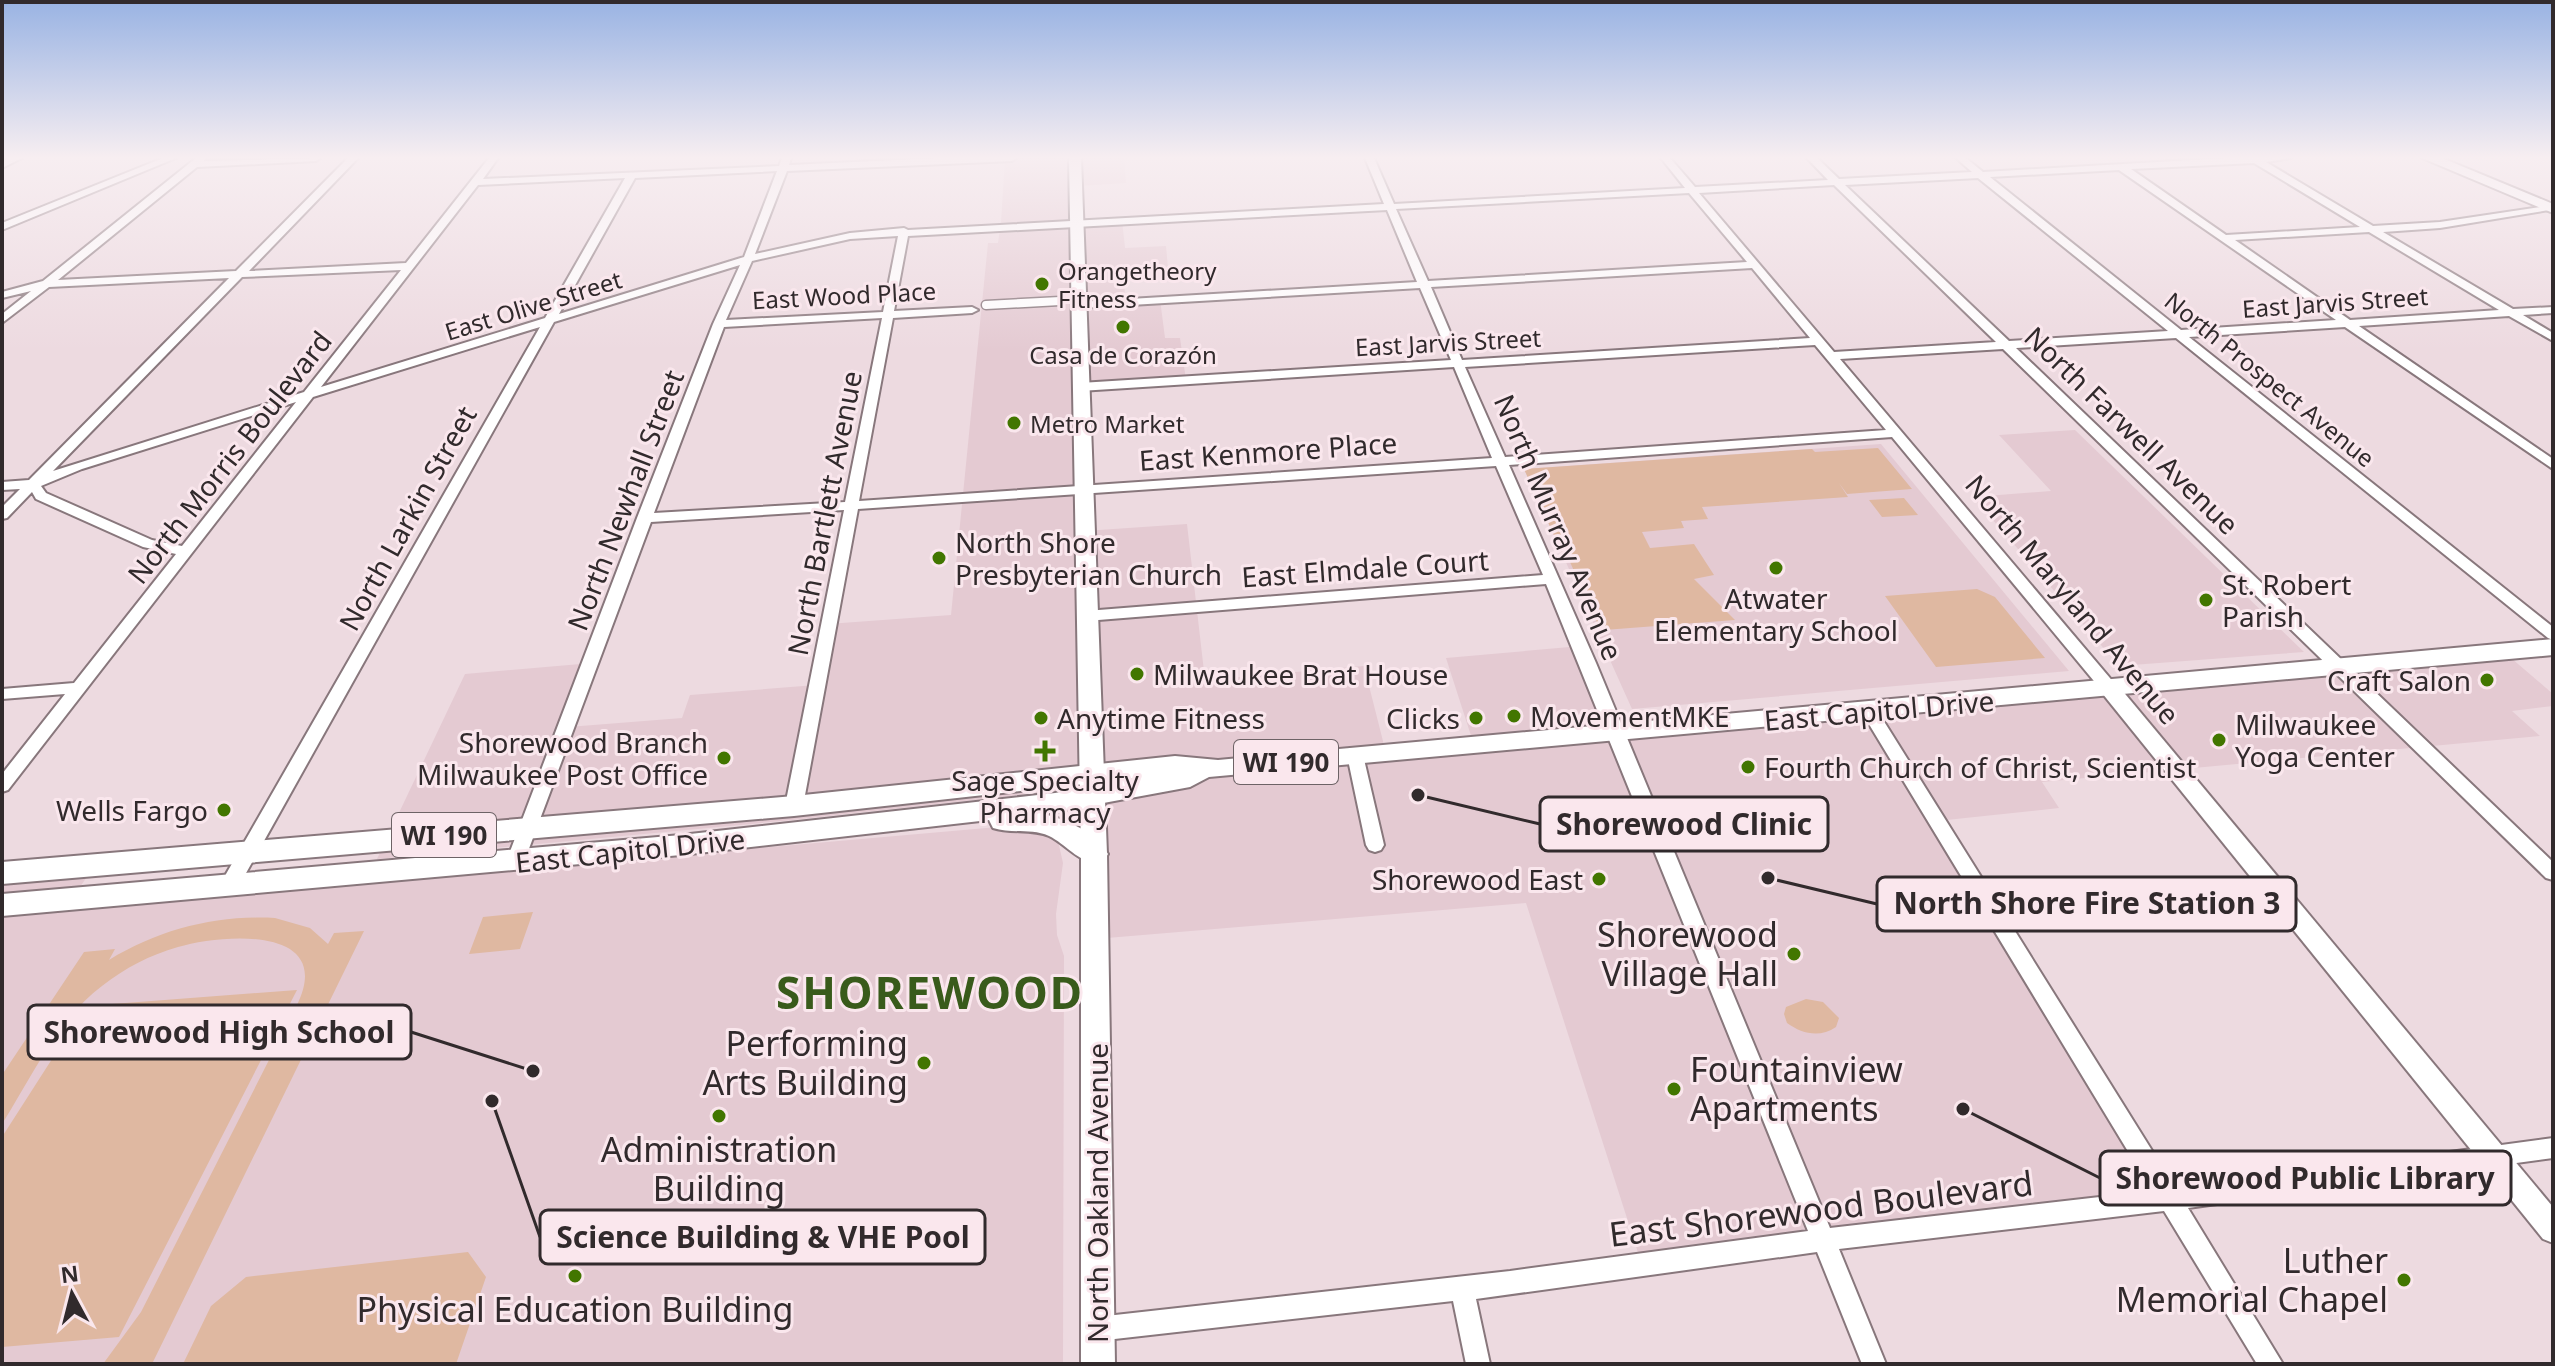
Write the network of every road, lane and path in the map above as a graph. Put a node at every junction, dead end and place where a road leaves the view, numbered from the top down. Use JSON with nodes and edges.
{"nodes":[{"id":1,"x":123,"y":222,"type":"edge"},
{"id":2,"x":291,"y":222,"type":"edge"},
{"id":3,"x":444,"y":222,"type":"edge"},
{"id":4,"x":605,"y":222,"type":"edge"},
{"id":5,"x":762,"y":222,"type":"edge"},
{"id":6,"x":1077,"y":222,"type":"junction"},
{"id":7,"x":1082,"y":222,"type":"edge"},
{"id":8,"x":1397,"y":222,"type":"edge"},
{"id":9,"x":1718,"y":222,"type":"edge"},
{"id":10,"x":1877,"y":222,"type":"edge"},
{"id":11,"x":2039,"y":222,"type":"edge"},
{"id":12,"x":2200,"y":222,"type":"edge"},
{"id":13,"x":2361,"y":222,"type":"edge"},
{"id":14,"x":2461,"y":222,"type":"edge"},
{"id":15,"x":2373,"y":229,"type":"junction"},
{"id":16,"x":904,"y":231,"type":"junction"},
{"id":17,"x":2224,"y":238,"type":"junction"},
{"id":18,"x":748,"y":259,"type":"junction"},
{"id":19,"x":1754,"y":265,"type":"junction"},
{"id":20,"x":409,"y":266,"type":"junction"},
{"id":21,"x":238,"y":275,"type":"junction"},
{"id":22,"x":45,"y":284,"type":"junction"},
{"id":23,"x":1424,"y":284,"type":"junction"},
{"id":24,"x":2,"y":295,"type":"edge"},
{"id":25,"x":1060,"y":301,"type":"dead end"},
{"id":26,"x":986,"y":305,"type":"dead end"},
{"id":27,"x":1079,"y":305,"type":"junction"},
{"id":28,"x":972,"y":310,"type":"dead end"},
{"id":29,"x":2553,"y":310,"type":"edge"},
{"id":30,"x":2512,"y":313,"type":"junction"},
{"id":31,"x":890,"y":315,"type":"junction"},
{"id":32,"x":2,"y":320,"type":"edge"},
{"id":33,"x":548,"y":321,"type":"junction"},
{"id":34,"x":2348,"y":323,"type":"junction"},
{"id":35,"x":719,"y":324,"type":"junction"},
{"id":36,"x":2179,"y":334,"type":"junction"},
{"id":37,"x":2553,"y":338,"type":"edge"},
{"id":38,"x":1818,"y":341,"type":"junction"},
{"id":39,"x":2007,"y":346,"type":"junction"},
{"id":40,"x":1832,"y":356,"type":"junction"},
{"id":41,"x":1459,"y":364,"type":"junction"},
{"id":42,"x":1080,"y":387,"type":"junction"},
{"id":43,"x":309,"y":394,"type":"junction"},
{"id":44,"x":1895,"y":433,"type":"junction"},
{"id":45,"x":1501,"y":459,"type":"junction"},
{"id":46,"x":2553,"y":465,"type":"edge"},
{"id":47,"x":33,"y":484,"type":"junction"},
{"id":48,"x":2,"y":486,"type":"edge"},
{"id":49,"x":1084,"y":491,"type":"junction"},
{"id":50,"x":851,"y":505,"type":"junction"},
{"id":51,"x":2,"y":515,"type":"edge"},
{"id":52,"x":644,"y":518,"type":"junction"},
{"id":53,"x":185,"y":551,"type":"junction"},
{"id":54,"x":1553,"y":579,"type":"junction"},
{"id":55,"x":1086,"y":616,"type":"junction"},
{"id":56,"x":2553,"y":635,"type":"edge"},
{"id":57,"x":2553,"y":647,"type":"edge"},
{"id":58,"x":2342,"y":667,"type":"junction"},
{"id":59,"x":78,"y":688,"type":"junction"},
{"id":60,"x":2109,"y":688,"type":"junction"},
{"id":61,"x":2,"y":694,"type":"edge"},
{"id":62,"x":1869,"y":711,"type":"junction"},
{"id":63,"x":1617,"y":734,"type":"junction"},
{"id":64,"x":1355,"y":755,"type":"junction"},
{"id":65,"x":1092,"y":785,"type":"junction"},
{"id":66,"x":2,"y":786,"type":"edge"},
{"id":67,"x":794,"y":806,"type":"junction"},
{"id":68,"x":529,"y":828,"type":"junction"},
{"id":69,"x":832,"y":828,"type":"junction"},
{"id":70,"x":1375,"y":845,"type":"dead end"},
{"id":71,"x":249,"y":851,"type":"junction"},
{"id":72,"x":609,"y":852,"type":"junction"},
{"id":73,"x":1094,"y":854,"type":"junction"},
{"id":74,"x":515,"y":862,"type":"junction"},
{"id":75,"x":2,"y":873,"type":"edge"},
{"id":76,"x":2553,"y":873,"type":"edge"},
{"id":77,"x":229,"y":886,"type":"junction"},
{"id":78,"x":2,"y":905,"type":"edge"},
{"id":79,"x":2553,"y":1148,"type":"edge"},
{"id":80,"x":2492,"y":1155,"type":"junction"},
{"id":81,"x":2171,"y":1200,"type":"junction"},
{"id":82,"x":2553,"y":1229,"type":"edge"},
{"id":83,"x":1822,"y":1240,"type":"junction"},
{"id":84,"x":1462,"y":1289,"type":"junction"},
{"id":85,"x":1097,"y":1329,"type":"junction"},
{"id":86,"x":1098,"y":1364,"type":"edge"},
{"id":87,"x":1478,"y":1364,"type":"edge"},
{"id":88,"x":1874,"y":1364,"type":"edge"},
{"id":89,"x":2271,"y":1364,"type":"edge"}],
"edges":[{"from":1,"to":22,"type":"street"},
{"from":2,"to":21,"type":"street"},
{"from":3,"to":20,"type":"street","name":"North Morris Boulevard"},
{"from":4,"to":33,"type":"street","name":"North Larkin Street"},
{"from":5,"to":18,"type":"street","name":"North Newhall Street"},
{"from":6,"to":7,"type":"street","name":"East Olive Street"},
{"from":6,"to":16,"type":"street","name":"East Olive Street"},
{"from":6,"to":27,"type":"main road","name":"North Oakland Avenue"},
{"from":8,"to":23,"type":"street","name":"North Murray Avenue"},
{"from":9,"to":19,"type":"street","name":"North Maryland Avenue"},
{"from":10,"to":39,"type":"street","name":"North Farwell Avenue"},
{"from":11,"to":36,"type":"street","name":"North Prospect Avenue"},
{"from":12,"to":17,"type":"street"},
{"from":13,"to":15,"type":"street"},
{"from":14,"to":15,"type":"street"},
{"from":15,"to":17,"type":"street"},
{"from":15,"to":30,"type":"street"},
{"from":16,"to":18,"type":"street","name":"East Olive Street"},
{"from":16,"to":31,"type":"street","name":"North Bartlett Avenue"},
{"from":17,"to":34,"type":"street"},
{"from":18,"to":33,"type":"street","name":"East Olive Street"},
{"from":18,"to":35,"type":"street","name":"North Newhall Street"},
{"from":19,"to":23,"type":"street"},
{"from":19,"to":38,"type":"street","name":"North Maryland Avenue"},
{"from":20,"to":21,"type":"street"},
{"from":20,"to":43,"type":"street","name":"North Morris Boulevard"},
{"from":21,"to":22,"type":"street"},
{"from":21,"to":47,"type":"street"},
{"from":22,"to":24,"type":"street"},
{"from":22,"to":32,"type":"street"},
{"from":23,"to":27,"type":"street"},
{"from":23,"to":41,"type":"street","name":"North Murray Avenue"},
{"from":25,"to":26,"type":"street"},
{"from":27,"to":42,"type":"main road","name":"North Oakland Avenue"},
{"from":28,"to":31,"type":"street","name":"East Wood Place"},
{"from":29,"to":30,"type":"street","name":"East Jarvis Street"},
{"from":30,"to":34,"type":"street","name":"East Jarvis Street"},
{"from":30,"to":37,"type":"street"},
{"from":31,"to":35,"type":"street","name":"East Wood Place"},
{"from":31,"to":50,"type":"street","name":"North Bartlett Avenue"},
{"from":33,"to":43,"type":"street","name":"East Olive Street"},
{"from":33,"to":71,"type":"street","name":"North Larkin Street"},
{"from":34,"to":36,"type":"street","name":"East Jarvis Street"},
{"from":34,"to":46,"type":"street"},
{"from":35,"to":52,"type":"street","name":"North Newhall Street"},
{"from":36,"to":39,"type":"street","name":"East Jarvis Street"},
{"from":36,"to":56,"type":"street","name":"North Prospect Avenue"},
{"from":38,"to":40,"type":"street","name":"North Maryland Avenue"},
{"from":38,"to":41,"type":"street","name":"East Jarvis Street"},
{"from":39,"to":40,"type":"street","name":"East Jarvis Street"},
{"from":39,"to":58,"type":"street","name":"North Farwell Avenue"},
{"from":40,"to":44,"type":"street","name":"North Maryland Avenue"},
{"from":41,"to":42,"type":"street","name":"East Jarvis Street"},
{"from":41,"to":45,"type":"street","name":"North Murray Avenue"},
{"from":42,"to":49,"type":"main road","name":"North Oakland Avenue"},
{"from":43,"to":47,"type":"street","name":"East Olive Street"},
{"from":43,"to":53,"type":"street","name":"North Morris Boulevard"},
{"from":44,"to":45,"type":"street","name":"East Kenmore Place"},
{"from":44,"to":60,"type":"street","name":"North Maryland Avenue"},
{"from":45,"to":49,"type":"street","name":"East Kenmore Place"},
{"from":45,"to":54,"type":"street","name":"North Murray Avenue"},
{"from":47,"to":48,"type":"street","name":"East Olive Street"},
{"from":47,"to":51,"type":"street"},
{"from":47,"to":53,"type":"street"},
{"from":49,"to":50,"type":"street","name":"East Kenmore Place"},
{"from":49,"to":55,"type":"main road","name":"North Oakland Avenue"},
{"from":50,"to":52,"type":"street","name":"East Kenmore Place"},
{"from":50,"to":67,"type":"street","name":"North Bartlett Avenue"},
{"from":52,"to":68,"type":"street","name":"North Newhall Street"},
{"from":53,"to":59,"type":"street","name":"North Morris Boulevard"},
{"from":54,"to":55,"type":"street","name":"East Elmdale Court"},
{"from":54,"to":63,"type":"street","name":"North Murray Avenue"},
{"from":55,"to":65,"type":"main road","name":"North Oakland Avenue"},
{"from":57,"to":58,"type":"main road","name":"East Capitol Drive","number":"WI 190"},
{"from":58,"to":60,"type":"main road","name":"East Capitol Drive","number":"WI 190"},
{"from":58,"to":76,"type":"street","name":"North Farwell Avenue"},
{"from":59,"to":61,"type":"street"},
{"from":59,"to":66,"type":"street","name":"North Morris Boulevard"},
{"from":60,"to":62,"type":"main road","name":"East Capitol Drive","number":"WI 190"},
{"from":60,"to":80,"type":"street","name":"North Maryland Avenue"},
{"from":62,"to":63,"type":"main road","name":"East Capitol Drive","number":"WI 190"},
{"from":62,"to":81,"type":"street"},
{"from":63,"to":64,"type":"main road","name":"East Capitol Drive","number":"WI 190"},
{"from":63,"to":83,"type":"street","name":"North Murray Avenue"},
{"from":64,"to":65,"type":"main road","name":"East Capitol Drive","number":"WI 190"},
{"from":64,"to":70,"type":"street"},
{"from":65,"to":67,"type":"main road","name":"East Capitol Drive","number":"WI 190"},
{"from":65,"to":69,"type":"main road","name":"East Capitol Drive","number":"WI 190"},
{"from":65,"to":73,"type":"main road","name":"North Oakland Avenue"},
{"from":67,"to":68,"type":"main road","name":"East Capitol Drive","number":"WI 190"},
{"from":67,"to":72,"type":"main road"},
{"from":68,"to":71,"type":"main road","name":"East Capitol Drive","number":"WI 190"},
{"from":68,"to":74,"type":"street","name":"North Newhall Street"},
{"from":69,"to":72,"type":"main road","name":"East Capitol Drive","number":"WI 190"},
{"from":69,"to":73,"type":"main road"},
{"from":71,"to":75,"type":"main road","name":"East Capitol Drive","number":"WI 190"},
{"from":71,"to":77,"type":"street","name":"North Larkin Street"},
{"from":72,"to":74,"type":"main road","name":"East Capitol Drive","number":"WI 190"},
{"from":73,"to":85,"type":"main road","name":"North Oakland Avenue"},
{"from":74,"to":77,"type":"main road","name":"East Capitol Drive","number":"WI 190"},
{"from":77,"to":78,"type":"main road","name":"East Capitol Drive","number":"WI 190"},
{"from":79,"to":80,"type":"street","name":"East Shorewood Boulevard"},
{"from":80,"to":81,"type":"street","name":"East Shorewood Boulevard"},
{"from":80,"to":82,"type":"street","name":"North Maryland Avenue"},
{"from":81,"to":83,"type":"street","name":"East Shorewood Boulevard"},
{"from":81,"to":89,"type":"street"},
{"from":83,"to":84,"type":"street","name":"East Shorewood Boulevard"},
{"from":83,"to":88,"type":"street","name":"North Murray Avenue"},
{"from":84,"to":85,"type":"street","name":"East Shorewood Boulevard"},
{"from":84,"to":87,"type":"street"},
{"from":85,"to":86,"type":"main road","name":"North Oakland Avenue"}]}
